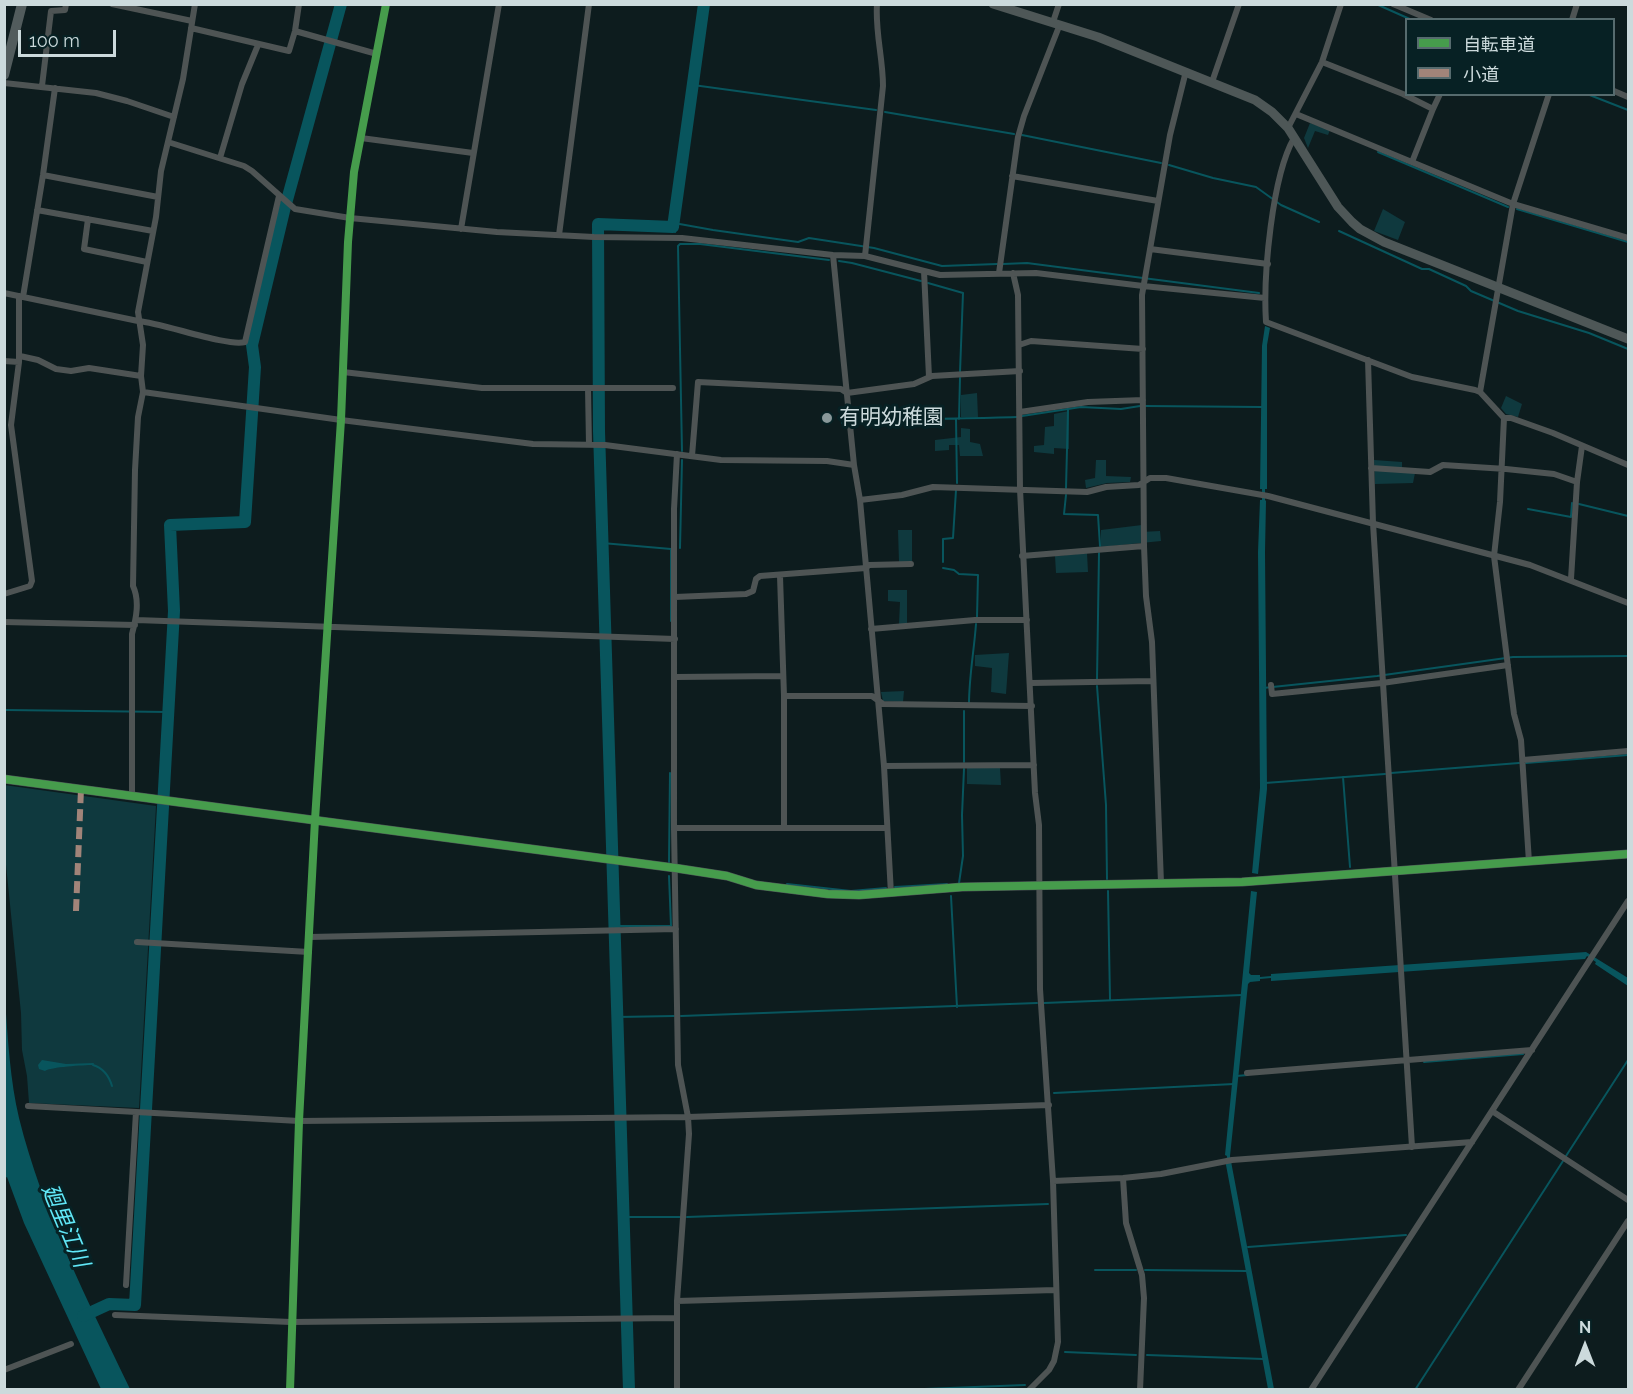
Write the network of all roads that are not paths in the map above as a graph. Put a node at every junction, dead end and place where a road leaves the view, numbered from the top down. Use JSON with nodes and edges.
{"nodes":[{"id":1,"x":22,"y":4,"type":"edge"},
{"id":2,"x":66,"y":4,"type":"edge"},
{"id":3,"x":112,"y":4,"type":"edge"},
{"id":4,"x":195,"y":4,"type":"edge"},
{"id":5,"x":299,"y":4,"type":"edge"},
{"id":6,"x":386,"y":4,"type":"edge"},
{"id":7,"x":500,"y":4,"type":"edge"},
{"id":8,"x":588,"y":4,"type":"edge"},
{"id":9,"x":877,"y":4,"type":"edge"},
{"id":10,"x":993,"y":4,"type":"edge"},
{"id":11,"x":1059,"y":4,"type":"edge"},
{"id":12,"x":1239,"y":4,"type":"edge"},
{"id":13,"x":1341,"y":4,"type":"edge"},
{"id":14,"x":1393,"y":4,"type":"edge"},
{"id":15,"x":1426,"y":18,"type":"edge"},
{"id":16,"x":192,"y":21,"type":"junction"},
{"id":17,"x":1057,"y":23,"type":"junction"},
{"id":18,"x":191,"y":28,"type":"junction"},
{"id":19,"x":295,"y":31,"type":"junction"},
{"id":20,"x":258,"y":45,"type":"junction"},
{"id":21,"x":376,"y":54,"type":"junction"},
{"id":22,"x":1322,"y":62,"type":"junction"},
{"id":23,"x":1186,"y":71,"type":"junction"},
{"id":24,"x":4,"y":75,"type":"edge"},
{"id":25,"x":1212,"y":82,"type":"junction"},
{"id":26,"x":4,"y":83,"type":"edge"},
{"id":27,"x":42,"y":86,"type":"junction"},
{"id":28,"x":55,"y":88,"type":"junction"},
{"id":29,"x":1405,"y":95,"type":"edge"},
{"id":30,"x":1406,"y":96,"type":"edge"},
{"id":31,"x":1439,"y":96,"type":"edge"},
{"id":32,"x":1548,"y":96,"type":"edge"},
{"id":33,"x":1433,"y":109,"type":"junction"},
{"id":34,"x":1296,"y":114,"type":"junction"},
{"id":35,"x":174,"y":117,"type":"junction"},
{"id":36,"x":1288,"y":128,"type":"junction"},
{"id":37,"x":361,"y":138,"type":"junction"},
{"id":38,"x":1294,"y":138,"type":"junction"},
{"id":39,"x":168,"y":142,"type":"junction"},
{"id":40,"x":473,"y":153,"type":"junction"},
{"id":41,"x":220,"y":159,"type":"junction"},
{"id":42,"x":1412,"y":162,"type":"junction"},
{"id":43,"x":44,"y":175,"type":"junction"},
{"id":44,"x":1012,"y":176,"type":"junction"},
{"id":45,"x":158,"y":197,"type":"junction"},
{"id":46,"x":284,"y":201,"type":"junction"},
{"id":47,"x":1158,"y":201,"type":"junction"},
{"id":48,"x":1513,"y":204,"type":"junction"},
{"id":49,"x":37,"y":210,"type":"junction"},
{"id":50,"x":350,"y":218,"type":"junction"},
{"id":51,"x":88,"y":219,"type":"junction"},
{"id":52,"x":461,"y":229,"type":"junction"},
{"id":53,"x":153,"y":231,"type":"junction"},
{"id":54,"x":559,"y":235,"type":"junction"},
{"id":55,"x":1629,"y":238,"type":"edge"},
{"id":56,"x":1150,"y":249,"type":"junction"},
{"id":57,"x":865,"y":250,"type":"junction"},
{"id":58,"x":833,"y":255,"type":"junction"},
{"id":59,"x":147,"y":262,"type":"junction"},
{"id":60,"x":1268,"y":264,"type":"junction"},
{"id":61,"x":1000,"y":267,"type":"junction"},
{"id":62,"x":924,"y":271,"type":"junction"},
{"id":63,"x":1013,"y":273,"type":"junction"},
{"id":64,"x":1144,"y":280,"type":"junction"},
{"id":65,"x":1499,"y":287,"type":"junction"},
{"id":66,"x":4,"y":293,"type":"edge"},
{"id":67,"x":21,"y":296,"type":"junction"},
{"id":68,"x":1264,"y":298,"type":"junction"},
{"id":69,"x":138,"y":321,"type":"junction"},
{"id":70,"x":1629,"y":339,"type":"edge"},
{"id":71,"x":1019,"y":345,"type":"junction"},
{"id":72,"x":1143,"y":349,"type":"junction"},
{"id":73,"x":20,"y":359,"type":"junction"},
{"id":74,"x":1368,"y":360,"type":"junction"},
{"id":75,"x":4,"y":361,"type":"edge"},
{"id":76,"x":1020,"y":371,"type":"junction"},
{"id":77,"x":343,"y":372,"type":"junction"},
{"id":78,"x":141,"y":376,"type":"junction"},
{"id":79,"x":929,"y":377,"type":"junction"},
{"id":80,"x":591,"y":388,"type":"junction"},
{"id":81,"x":673,"y":388,"type":"dead end"},
{"id":82,"x":143,"y":392,"type":"junction"},
{"id":83,"x":1480,"y":392,"type":"junction"},
{"id":84,"x":847,"y":393,"type":"junction"},
{"id":85,"x":1143,"y":400,"type":"junction"},
{"id":86,"x":1020,"y":412,"type":"junction"},
{"id":87,"x":1504,"y":418,"type":"junction"},
{"id":88,"x":341,"y":420,"type":"junction"},
{"id":89,"x":591,"y":445,"type":"junction"},
{"id":90,"x":1582,"y":446,"type":"junction"},
{"id":91,"x":677,"y":454,"type":"junction"},
{"id":92,"x":692,"y":456,"type":"junction"},
{"id":93,"x":854,"y":465,"type":"junction"},
{"id":94,"x":1629,"y":465,"type":"edge"},
{"id":95,"x":1371,"y":468,"type":"junction"},
{"id":96,"x":1502,"y":470,"type":"junction"},
{"id":97,"x":1143,"y":482,"type":"junction"},
{"id":98,"x":1577,"y":482,"type":"junction"},
{"id":99,"x":1020,"y":489,"type":"junction"},
{"id":100,"x":860,"y":500,"type":"junction"},
{"id":101,"x":1372,"y":523,"type":"junction"},
{"id":102,"x":1144,"y":546,"type":"junction"},
{"id":103,"x":1022,"y":556,"type":"junction"},
{"id":104,"x":1494,"y":556,"type":"junction"},
{"id":105,"x":911,"y":564,"type":"dead end"},
{"id":106,"x":866,"y":568,"type":"junction"},
{"id":107,"x":780,"y":576,"type":"junction"},
{"id":108,"x":1571,"y":579,"type":"junction"},
{"id":109,"x":4,"y":594,"type":"edge"},
{"id":110,"x":675,"y":597,"type":"junction"},
{"id":111,"x":1629,"y":603,"type":"edge"},
{"id":112,"x":1027,"y":620,"type":"junction"},
{"id":113,"x":4,"y":622,"type":"edge"},
{"id":114,"x":135,"y":622,"type":"junction"},
{"id":115,"x":328,"y":626,"type":"junction"},
{"id":116,"x":871,"y":629,"type":"junction"},
{"id":117,"x":675,"y":639,"type":"junction"},
{"id":118,"x":1507,"y":660,"type":"junction"},
{"id":119,"x":782,"y":676,"type":"junction"},
{"id":120,"x":675,"y":677,"type":"junction"},
{"id":121,"x":1381,"y":678,"type":"junction"},
{"id":122,"x":1153,"y":681,"type":"junction"},
{"id":123,"x":1031,"y":683,"type":"junction"},
{"id":124,"x":1271,"y":687,"type":"dead end"},
{"id":125,"x":784,"y":696,"type":"junction"},
{"id":126,"x":878,"y":700,"type":"junction"},
{"id":127,"x":1032,"y":706,"type":"junction"},
{"id":128,"x":1629,"y":751,"type":"edge"},
{"id":129,"x":1522,"y":760,"type":"junction"},
{"id":130,"x":1034,"y":765,"type":"junction"},
{"id":131,"x":884,"y":766,"type":"junction"},
{"id":132,"x":4,"y":779,"type":"edge"},
{"id":133,"x":132,"y":796,"type":"junction"},
{"id":134,"x":315,"y":820,"type":"junction"},
{"id":135,"x":674,"y":828,"type":"junction"},
{"id":136,"x":784,"y":828,"type":"junction"},
{"id":137,"x":887,"y":828,"type":"junction"},
{"id":138,"x":1629,"y":854,"type":"edge"},
{"id":139,"x":1529,"y":862,"type":"junction"},
{"id":140,"x":675,"y":868,"type":"junction"},
{"id":141,"x":1394,"y":871,"type":"junction"},
{"id":142,"x":1161,"y":883,"type":"junction"},
{"id":143,"x":1040,"y":885,"type":"junction"},
{"id":144,"x":891,"y":894,"type":"junction"},
{"id":145,"x":1629,"y":901,"type":"edge"},
{"id":146,"x":676,"y":929,"type":"junction"},
{"id":147,"x":310,"y":937,"type":"junction"},
{"id":148,"x":137,"y":942,"type":"dead end"},
{"id":149,"x":309,"y":952,"type":"junction"},
{"id":150,"x":1532,"y":1050,"type":"junction"},
{"id":151,"x":1407,"y":1060,"type":"junction"},
{"id":152,"x":1248,"y":1073,"type":"dead end"},
{"id":153,"x":1049,"y":1105,"type":"junction"},
{"id":154,"x":28,"y":1106,"type":"dead end"},
{"id":155,"x":142,"y":1112,"type":"junction"},
{"id":156,"x":1492,"y":1112,"type":"junction"},
{"id":157,"x":688,"y":1117,"type":"junction"},
{"id":158,"x":299,"y":1120,"type":"junction"},
{"id":159,"x":1472,"y":1142,"type":"junction"},
{"id":160,"x":1412,"y":1147,"type":"junction"},
{"id":161,"x":1123,"y":1178,"type":"junction"},
{"id":162,"x":1053,"y":1180,"type":"junction"},
{"id":163,"x":1629,"y":1200,"type":"edge"},
{"id":164,"x":1629,"y":1221,"type":"edge"},
{"id":165,"x":126,"y":1285,"type":"dead end"},
{"id":166,"x":1055,"y":1290,"type":"junction"},
{"id":167,"x":677,"y":1301,"type":"junction"},
{"id":168,"x":115,"y":1315,"type":"dead end"},
{"id":169,"x":677,"y":1318,"type":"junction"},
{"id":170,"x":291,"y":1322,"type":"junction"},
{"id":171,"x":71,"y":1344,"type":"dead end"},
{"id":172,"x":4,"y":1370,"type":"edge"},
{"id":173,"x":290,"y":1389,"type":"edge"},
{"id":174,"x":677,"y":1389,"type":"edge"},
{"id":175,"x":1029,"y":1389,"type":"edge"},
{"id":176,"x":1140,"y":1389,"type":"edge"},
{"id":177,"x":1311,"y":1389,"type":"edge"},
{"id":178,"x":1518,"y":1389,"type":"edge"}],
"edges":[{"from":1,"to":24,"type":"highway"},
{"from":2,"to":27,"type":"street"},
{"from":3,"to":16,"type":"street"},
{"from":4,"to":16,"type":"street"},
{"from":5,"to":19,"type":"street"},
{"from":6,"to":21,"type":"street"},
{"from":7,"to":40,"type":"street"},
{"from":8,"to":54,"type":"street"},
{"from":9,"to":57,"type":"street"},
{"from":10,"to":17,"type":"street"},
{"from":11,"to":17,"type":"street"},
{"from":12,"to":25,"type":"street"},
{"from":13,"to":22,"type":"street"},
{"from":14,"to":15,"type":"street"},
{"from":16,"to":18,"type":"street"},
{"from":17,"to":23,"type":"street"},
{"from":17,"to":44,"type":"street"},
{"from":18,"to":20,"type":"street"},
{"from":18,"to":35,"type":"street"},
{"from":19,"to":20,"type":"street"},
{"from":19,"to":21,"type":"street"},
{"from":20,"to":41,"type":"street"},
{"from":21,"to":37,"type":"street"},
{"from":22,"to":29,"type":"street"},
{"from":22,"to":34,"type":"street"},
{"from":23,"to":25,"type":"street"},
{"from":23,"to":47,"type":"street"},
{"from":25,"to":36,"type":"street"},
{"from":26,"to":27,"type":"street"},
{"from":27,"to":28,"type":"street"},
{"from":28,"to":35,"type":"street"},
{"from":28,"to":43,"type":"street"},
{"from":30,"to":33,"type":"street"},
{"from":31,"to":33,"type":"street"},
{"from":32,"to":48,"type":"street"},
{"from":33,"to":42,"type":"street"},
{"from":34,"to":36,"type":"street"},
{"from":34,"to":42,"type":"street"},
{"from":35,"to":39,"type":"street"},
{"from":36,"to":38,"type":"street"},
{"from":37,"to":40,"type":"street"},
{"from":37,"to":50,"type":"street"},
{"from":38,"to":60,"type":"street"},
{"from":38,"to":65,"type":"street"},
{"from":39,"to":41,"type":"street"},
{"from":39,"to":45,"type":"street"},
{"from":40,"to":52,"type":"street"},
{"from":41,"to":46,"type":"street"},
{"from":42,"to":48,"type":"street"},
{"from":43,"to":45,"type":"street"},
{"from":43,"to":49,"type":"street"},
{"from":44,"to":47,"type":"street"},
{"from":44,"to":61,"type":"street"},
{"from":45,"to":53,"type":"street"},
{"from":46,"to":50,"type":"street"},
{"from":46,"to":69,"type":"street"},
{"from":47,"to":56,"type":"street"},
{"from":48,"to":55,"type":"street"},
{"from":48,"to":65,"type":"street"},
{"from":49,"to":51,"type":"street"},
{"from":49,"to":67,"type":"street"},
{"from":50,"to":52,"type":"street"},
{"from":50,"to":77,"type":"street"},
{"from":51,"to":53,"type":"street"},
{"from":51,"to":59,"type":"street"},
{"from":52,"to":54,"type":"street"},
{"from":53,"to":59,"type":"street"},
{"from":54,"to":58,"type":"street"},
{"from":56,"to":60,"type":"street"},
{"from":56,"to":64,"type":"street"},
{"from":57,"to":58,"type":"street"},
{"from":57,"to":62,"type":"street"},
{"from":58,"to":84,"type":"street"},
{"from":59,"to":69,"type":"street"},
{"from":60,"to":68,"type":"street"},
{"from":61,"to":62,"type":"street"},
{"from":61,"to":63,"type":"street"},
{"from":62,"to":79,"type":"street"},
{"from":63,"to":64,"type":"street"},
{"from":63,"to":71,"type":"street"},
{"from":64,"to":68,"type":"street"},
{"from":64,"to":72,"type":"street"},
{"from":65,"to":70,"type":"street"},
{"from":65,"to":83,"type":"street"},
{"from":66,"to":67,"type":"street"},
{"from":67,"to":69,"type":"street"},
{"from":67,"to":73,"type":"street"},
{"from":68,"to":74,"type":"street"},
{"from":69,"to":78,"type":"street"},
{"from":71,"to":72,"type":"street"},
{"from":71,"to":76,"type":"street"},
{"from":72,"to":85,"type":"street"},
{"from":73,"to":75,"type":"street"},
{"from":73,"to":78,"type":"street"},
{"from":73,"to":109,"type":"street"},
{"from":74,"to":83,"type":"street"},
{"from":74,"to":95,"type":"street"},
{"from":76,"to":79,"type":"street"},
{"from":76,"to":86,"type":"street"},
{"from":77,"to":80,"type":"street"},
{"from":77,"to":88,"type":"street"},
{"from":78,"to":82,"type":"street"},
{"from":79,"to":84,"type":"street"},
{"from":80,"to":81,"type":"street"},
{"from":80,"to":89,"type":"street"},
{"from":82,"to":88,"type":"street"},
{"from":82,"to":114,"type":"street"},
{"from":83,"to":87,"type":"street"},
{"from":84,"to":92,"type":"street"},
{"from":84,"to":93,"type":"street"},
{"from":85,"to":86,"type":"street"},
{"from":85,"to":97,"type":"street"},
{"from":86,"to":99,"type":"street"},
{"from":87,"to":90,"type":"street"},
{"from":87,"to":96,"type":"street"},
{"from":88,"to":89,"type":"street"},
{"from":88,"to":115,"type":"street"},
{"from":89,"to":91,"type":"street"},
{"from":90,"to":94,"type":"street"},
{"from":90,"to":98,"type":"street"},
{"from":91,"to":92,"type":"street"},
{"from":91,"to":110,"type":"street"},
{"from":92,"to":93,"type":"street"},
{"from":93,"to":100,"type":"street"},
{"from":95,"to":96,"type":"street"},
{"from":95,"to":101,"type":"street"},
{"from":96,"to":98,"type":"street"},
{"from":96,"to":104,"type":"street"},
{"from":97,"to":99,"type":"street"},
{"from":97,"to":101,"type":"street"},
{"from":97,"to":102,"type":"street"},
{"from":98,"to":108,"type":"street"},
{"from":99,"to":100,"type":"street"},
{"from":99,"to":103,"type":"street"},
{"from":100,"to":106,"type":"street"},
{"from":101,"to":104,"type":"street"},
{"from":101,"to":121,"type":"street"},
{"from":102,"to":103,"type":"street"},
{"from":102,"to":122,"type":"street"},
{"from":103,"to":112,"type":"street"},
{"from":104,"to":108,"type":"street"},
{"from":104,"to":118,"type":"street"},
{"from":105,"to":106,"type":"street"},
{"from":106,"to":107,"type":"street"},
{"from":106,"to":116,"type":"street"},
{"from":107,"to":110,"type":"street"},
{"from":107,"to":119,"type":"street"},
{"from":108,"to":111,"type":"street"},
{"from":110,"to":117,"type":"street"},
{"from":112,"to":116,"type":"street"},
{"from":112,"to":123,"type":"street"},
{"from":113,"to":114,"type":"street"},
{"from":114,"to":115,"type":"street"},
{"from":114,"to":133,"type":"street"},
{"from":115,"to":117,"type":"street"},
{"from":115,"to":134,"type":"street"},
{"from":116,"to":126,"type":"street"},
{"from":117,"to":120,"type":"street"},
{"from":118,"to":121,"type":"street"},
{"from":118,"to":129,"type":"street"},
{"from":119,"to":120,"type":"street"},
{"from":119,"to":125,"type":"street"},
{"from":120,"to":135,"type":"street"},
{"from":121,"to":124,"type":"street"},
{"from":121,"to":141,"type":"street"},
{"from":122,"to":123,"type":"street"},
{"from":122,"to":142,"type":"street"},
{"from":123,"to":127,"type":"street"},
{"from":125,"to":126,"type":"street"},
{"from":125,"to":136,"type":"street"},
{"from":126,"to":127,"type":"street"},
{"from":126,"to":131,"type":"street"},
{"from":127,"to":130,"type":"street"},
{"from":128,"to":129,"type":"street"},
{"from":129,"to":139,"type":"street"},
{"from":130,"to":131,"type":"street"},
{"from":130,"to":143,"type":"street"},
{"from":131,"to":137,"type":"street"},
{"from":132,"to":133,"type":"street"},
{"from":133,"to":134,"type":"street"},
{"from":134,"to":140,"type":"street"},
{"from":134,"to":147,"type":"street"},
{"from":135,"to":136,"type":"street"},
{"from":135,"to":140,"type":"street"},
{"from":136,"to":137,"type":"street"},
{"from":137,"to":144,"type":"street"},
{"from":138,"to":139,"type":"street"},
{"from":139,"to":141,"type":"street"},
{"from":140,"to":144,"type":"street"},
{"from":140,"to":146,"type":"street"},
{"from":141,"to":142,"type":"street"},
{"from":141,"to":151,"type":"street"},
{"from":142,"to":143,"type":"street"},
{"from":143,"to":144,"type":"street"},
{"from":143,"to":153,"type":"street"},
{"from":145,"to":150,"type":"street"},
{"from":146,"to":147,"type":"street"},
{"from":146,"to":157,"type":"street"},
{"from":147,"to":149,"type":"street"},
{"from":148,"to":149,"type":"street"},
{"from":149,"to":158,"type":"street"},
{"from":150,"to":151,"type":"street"},
{"from":150,"to":156,"type":"street"},
{"from":151,"to":152,"type":"street"},
{"from":151,"to":160,"type":"street"},
{"from":153,"to":157,"type":"street"},
{"from":153,"to":162,"type":"street"},
{"from":154,"to":155,"type":"street"},
{"from":155,"to":158,"type":"street"},
{"from":155,"to":165,"type":"street"},
{"from":156,"to":159,"type":"street"},
{"from":156,"to":163,"type":"street"},
{"from":157,"to":158,"type":"street"},
{"from":157,"to":167,"type":"street"},
{"from":158,"to":170,"type":"street"},
{"from":159,"to":160,"type":"street"},
{"from":159,"to":177,"type":"street"},
{"from":160,"to":161,"type":"street"},
{"from":161,"to":162,"type":"street"},
{"from":161,"to":176,"type":"street"},
{"from":162,"to":166,"type":"street"},
{"from":164,"to":178,"type":"street"},
{"from":166,"to":167,"type":"street"},
{"from":166,"to":175,"type":"street"},
{"from":167,"to":169,"type":"street"},
{"from":168,"to":170,"type":"street"},
{"from":169,"to":170,"type":"street"},
{"from":169,"to":174,"type":"street"},
{"from":170,"to":173,"type":"street"},
{"from":171,"to":172,"type":"street"}]}
